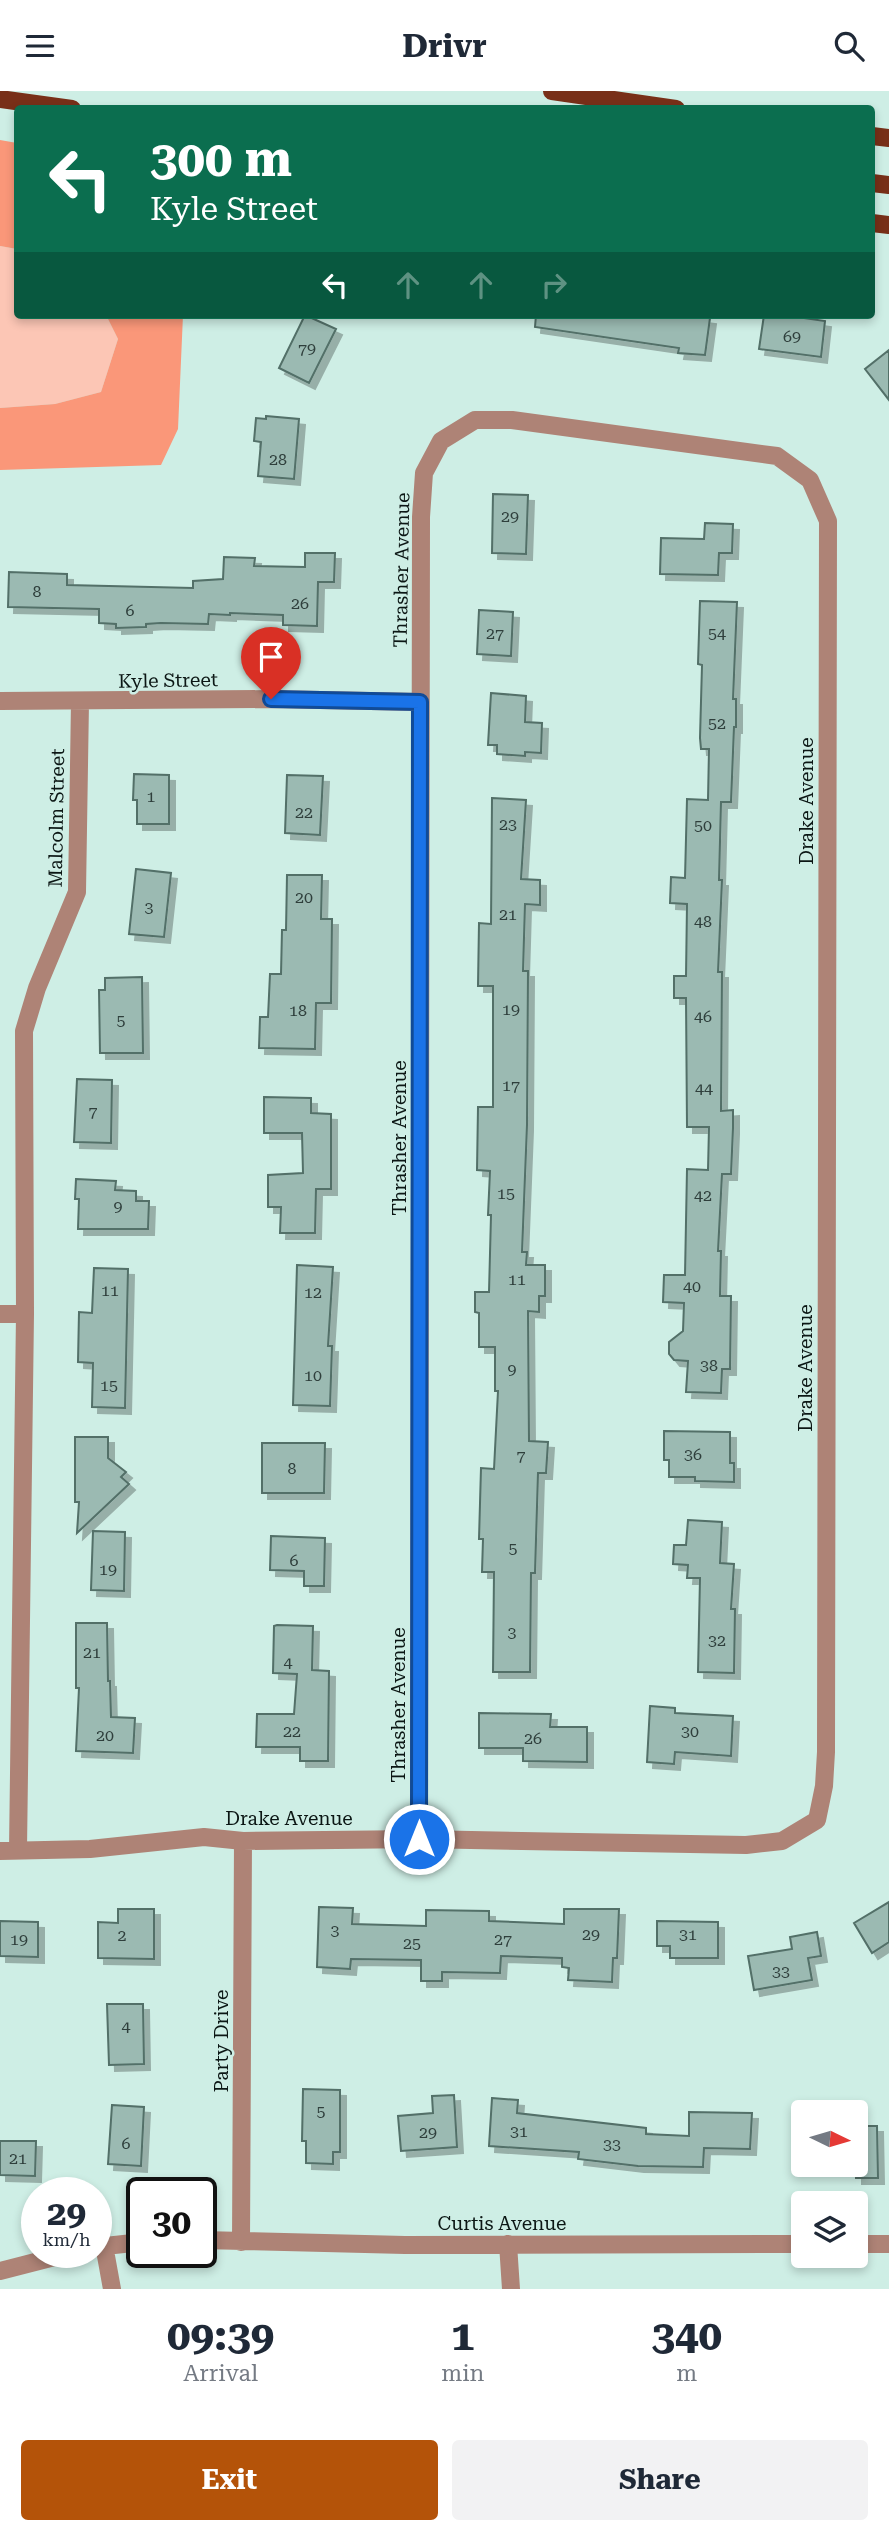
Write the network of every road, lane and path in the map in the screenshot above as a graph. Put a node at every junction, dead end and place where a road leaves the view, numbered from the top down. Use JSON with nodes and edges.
{"nodes":[{"id":1,"x":552,"y":91,"type":"edge"},
{"id":2,"x":0,"y":99,"type":"edge"},
{"id":3,"x":43,"y":105,"type":"edge"},
{"id":4,"x":648,"y":105,"type":"edge"},
{"id":5,"x":442,"y":441,"type":"joint"},
{"id":6,"x":0,"y":701,"type":"edge"},
{"id":7,"x":80,"y":702,"type":"junction"},
{"id":8,"x":420,"y":702,"type":"junction"},
{"id":9,"x":0,"y":1314,"type":"edge"},
{"id":10,"x":25,"y":1314,"type":"junction"},
{"id":11,"x":419,"y":1839,"type":"junction"},
{"id":12,"x":243,"y":1841,"type":"junction"},
{"id":13,"x":9,"y":1850,"type":"edge"},
{"id":14,"x":217,"y":2241,"type":"edge"},
{"id":15,"x":241,"y":2242,"type":"junction"},
{"id":16,"x":508,"y":2244,"type":"junction"},
{"id":17,"x":791,"y":2244,"type":"edge"},
{"id":18,"x":868,"y":2244,"type":"edge"},
{"id":19,"x":889,"y":2244,"type":"edge"},
{"id":20,"x":21,"y":2266,"type":"edge"},
{"id":21,"x":106,"y":2268,"type":"edge"},
{"id":22,"x":0,"y":2271,"type":"edge"},
{"id":23,"x":112,"y":2289,"type":"edge"},
{"id":24,"x":511,"y":2289,"type":"edge"}],
"edges":[{"from":1,"to":4,"type":"main road"},
{"from":2,"to":3,"type":"main road"},
{"from":5,"to":8,"type":"street","name":"Thrasher Avenue"},
{"from":5,"to":11,"type":"street","name":"Drake Avenue"},
{"from":6,"to":7,"type":"street","name":"Kyle Street"},
{"from":7,"to":8,"type":"street","name":"Kyle Street"},
{"from":7,"to":10,"type":"street","name":"Malcolm Street"},
{"from":8,"to":11,"type":"street","name":"Thrasher Avenue"},
{"from":9,"to":10,"type":"street"},
{"from":10,"to":13,"type":"street","name":"Malcolm Street"},
{"from":11,"to":12,"type":"street","name":"Drake Avenue"},
{"from":12,"to":13,"type":"street","name":"Drake Avenue"},
{"from":12,"to":15,"type":"street","name":"Party Drive"},
{"from":14,"to":15,"type":"street","name":"Curtis Avenue"},
{"from":15,"to":16,"type":"street","name":"Curtis Avenue"},
{"from":16,"to":17,"type":"street","name":"Curtis Avenue"},
{"from":16,"to":24,"type":"street"},
{"from":18,"to":19,"type":"street"},
{"from":20,"to":22,"type":"street"},
{"from":21,"to":23,"type":"street"}]}
